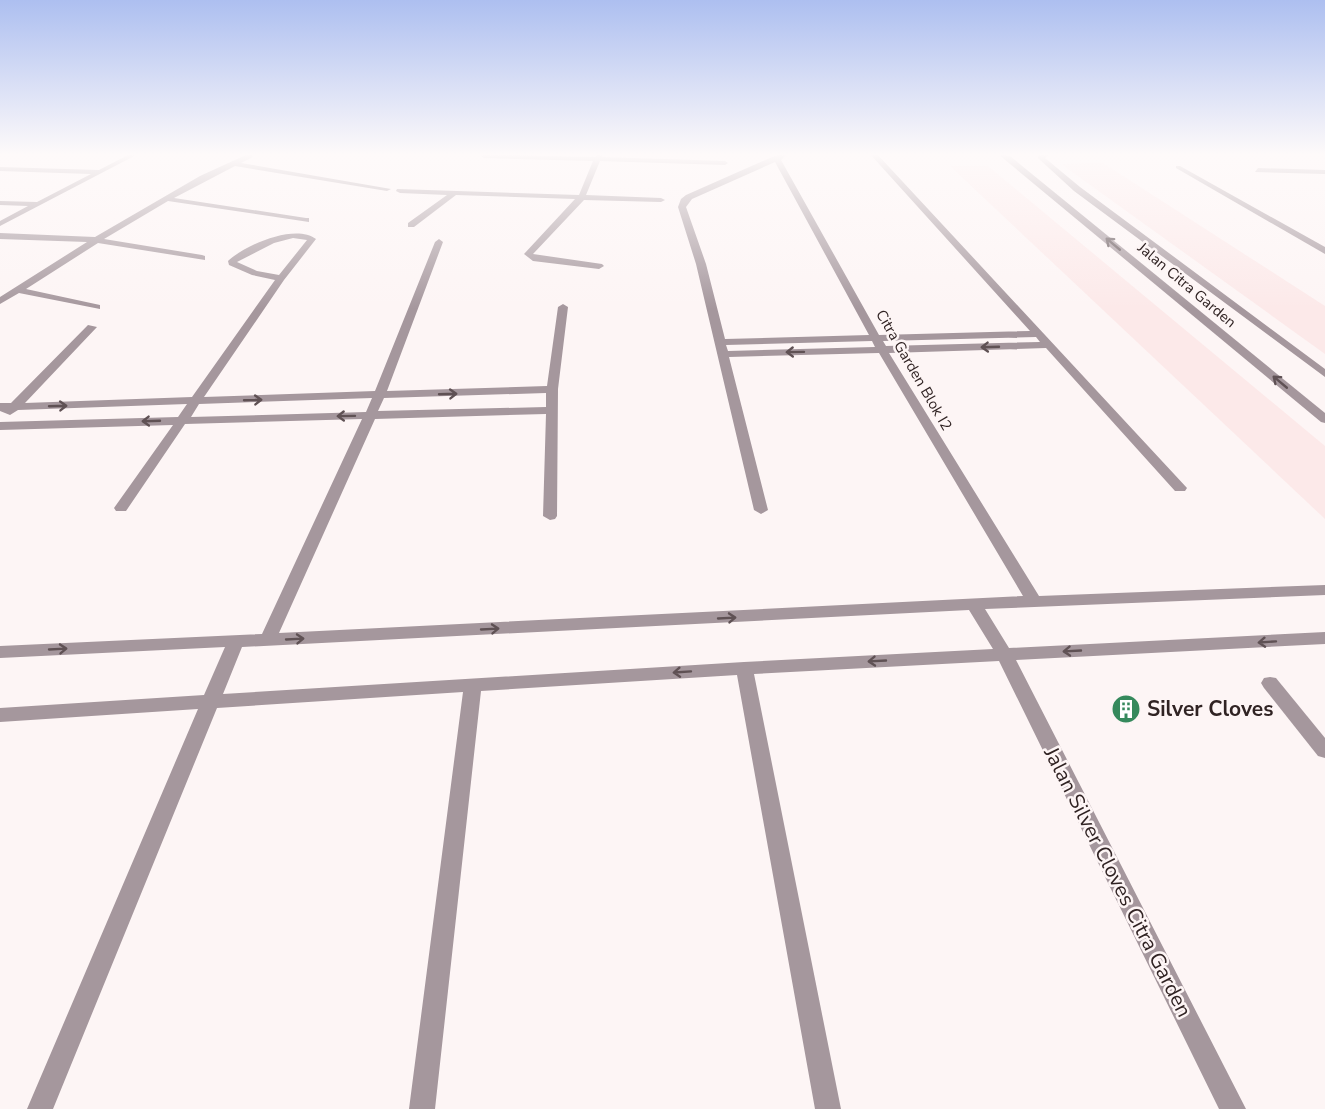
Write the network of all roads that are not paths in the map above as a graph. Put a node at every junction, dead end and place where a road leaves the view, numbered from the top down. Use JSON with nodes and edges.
{"nodes":[{"id":1,"x":36,"y":206,"type":"edge"},
{"id":2,"x":155,"y":206,"type":"edge"},
{"id":3,"x":212,"y":206,"type":"edge"},
{"id":4,"x":437,"y":206,"type":"edge"},
{"id":5,"x":574,"y":206,"type":"edge"},
{"id":6,"x":682,"y":206,"type":"edge"},
{"id":7,"x":807,"y":206,"type":"edge"},
{"id":8,"x":921,"y":206,"type":"edge"},
{"id":9,"x":1069,"y":206,"type":"edge"},
{"id":10,"x":1099,"y":206,"type":"edge"},
{"id":11,"x":1247,"y":206,"type":"edge"},
{"id":12,"x":306,"y":220,"type":"dead end"},
{"id":13,"x":0,"y":224,"type":"edge"},
{"id":14,"x":411,"y":225,"type":"dead end"},
{"id":15,"x":0,"y":236,"type":"edge"},
{"id":16,"x":95,"y":240,"type":"junction"},
{"id":17,"x":439,"y":242,"type":"dead end"},
{"id":18,"x":1325,"y":250,"type":"edge"},
{"id":19,"x":202,"y":258,"type":"dead end"},
{"id":20,"x":599,"y":266,"type":"dead end"},
{"id":21,"x":281,"y":278,"type":"junction"},
{"id":22,"x":18,"y":290,"type":"junction"},
{"id":23,"x":0,"y":301,"type":"edge"},
{"id":24,"x":96,"y":307,"type":"dead end"},
{"id":25,"x":563,"y":307,"type":"dead end"},
{"id":26,"x":92,"y":327,"type":"dead end"},
{"id":27,"x":1039,"y":334,"type":"junction"},
{"id":28,"x":877,"y":338,"type":"junction"},
{"id":29,"x":1049,"y":345,"type":"junction"},
{"id":30,"x":721,"y":348,"type":"junction"},
{"id":31,"x":883,"y":351,"type":"junction"},
{"id":32,"x":1325,"y":374,"type":"edge"},
{"id":33,"x":552,"y":389,"type":"junction"},
{"id":34,"x":379,"y":396,"type":"junction"},
{"id":35,"x":197,"y":402,"type":"junction"},
{"id":36,"x":0,"y":407,"type":"edge"},
{"id":37,"x":15,"y":407,"type":"junction"},
{"id":38,"x":552,"y":410,"type":"junction"},
{"id":39,"x":371,"y":415,"type":"junction"},
{"id":40,"x":1325,"y":419,"type":"edge"},
{"id":41,"x":183,"y":420,"type":"junction"},
{"id":42,"x":0,"y":421,"type":"edge"},
{"id":43,"x":0,"y":426,"type":"edge"},
{"id":44,"x":1180,"y":488,"type":"dead end"},
{"id":45,"x":121,"y":508,"type":"dead end"},
{"id":46,"x":761,"y":510,"type":"dead end"},
{"id":47,"x":550,"y":516,"type":"dead end"},
{"id":48,"x":1325,"y":590,"type":"edge"},
{"id":49,"x":1034,"y":601,"type":"junction"},
{"id":50,"x":974,"y":604,"type":"junction"},
{"id":51,"x":1325,"y":638,"type":"edge"},
{"id":52,"x":268,"y":640,"type":"junction"},
{"id":53,"x":236,"y":641,"type":"junction"},
{"id":54,"x":0,"y":652,"type":"edge"},
{"id":55,"x":1004,"y":654,"type":"junction"},
{"id":56,"x":744,"y":668,"type":"junction"},
{"id":57,"x":1270,"y":683,"type":"dead end"},
{"id":58,"x":473,"y":686,"type":"junction"},
{"id":59,"x":209,"y":704,"type":"junction"},
{"id":60,"x":0,"y":716,"type":"edge"},
{"id":61,"x":1325,"y":751,"type":"edge"},
{"id":62,"x":40,"y":1109,"type":"edge"},
{"id":63,"x":422,"y":1109,"type":"edge"},
{"id":64,"x":828,"y":1109,"type":"edge"},
{"id":65,"x":1233,"y":1109,"type":"edge"}],
"edges":[{"from":1,"to":13,"type":"street"},
{"from":2,"to":16,"type":"street"},
{"from":3,"to":12,"type":"street"},
{"from":4,"to":14,"type":"street"},
{"from":5,"to":20,"type":"street"},
{"from":6,"to":30,"type":"street"},
{"from":7,"to":28,"type":"street","name":"Citra Garden Blok I2"},
{"from":8,"to":27,"type":"street"},
{"from":40,"to":9,"type":"street","name":"Jalan Citra Garden","one_way":true},
{"from":10,"to":32,"type":"street","name":"Jalan Citra Garden"},
{"from":11,"to":18,"type":"street"},
{"from":15,"to":16,"type":"street"},
{"from":16,"to":19,"type":"street"},
{"from":16,"to":22,"type":"street"},
{"from":17,"to":34,"type":"street"},
{"from":21,"to":21,"type":"street"},
{"from":21,"to":35,"type":"street"},
{"from":22,"to":23,"type":"street"},
{"from":22,"to":24,"type":"street"},
{"from":25,"to":33,"type":"street"},
{"from":26,"to":37,"type":"street"},
{"from":27,"to":28,"type":"street"},
{"from":27,"to":29,"type":"street"},
{"from":28,"to":30,"type":"street"},
{"from":28,"to":31,"type":"street","name":"Citra Garden Blok I2"},
{"from":29,"to":31,"type":"street","one_way":true},
{"from":29,"to":44,"type":"street"},
{"from":31,"to":30,"type":"street","one_way":true},
{"from":30,"to":46,"type":"street"},
{"from":31,"to":49,"type":"street","name":"Citra Garden Blok I2"},
{"from":34,"to":33,"type":"street","one_way":true},
{"from":33,"to":38,"type":"street"},
{"from":35,"to":34,"type":"street","one_way":true},
{"from":34,"to":39,"type":"street"},
{"from":37,"to":35,"type":"street","one_way":true},
{"from":35,"to":41,"type":"street"},
{"from":36,"to":37,"type":"street"},
{"from":37,"to":42,"type":"street"},
{"from":38,"to":39,"type":"street"},
{"from":38,"to":47,"type":"street"},
{"from":39,"to":41,"type":"street","one_way":true},
{"from":39,"to":52,"type":"street"},
{"from":41,"to":43,"type":"street","one_way":true},
{"from":41,"to":45,"type":"street"},
{"from":48,"to":49,"type":"street"},
{"from":49,"to":50,"type":"street"},
{"from":52,"to":50,"type":"street","one_way":true},
{"from":50,"to":55,"type":"street","name":"Jalan Silver Cloves Citra Garden"},
{"from":51,"to":55,"type":"street","one_way":true},
{"from":52,"to":53,"type":"street"},
{"from":54,"to":53,"type":"street","one_way":true},
{"from":53,"to":59,"type":"street"},
{"from":55,"to":56,"type":"street","one_way":true},
{"from":55,"to":65,"type":"street","name":"Jalan Silver Cloves Citra Garden"},
{"from":56,"to":58,"type":"street","one_way":true},
{"from":56,"to":64,"type":"street"},
{"from":57,"to":61,"type":"street"},
{"from":58,"to":59,"type":"street"},
{"from":58,"to":63,"type":"street"},
{"from":59,"to":60,"type":"street"},
{"from":59,"to":62,"type":"street"}]}
